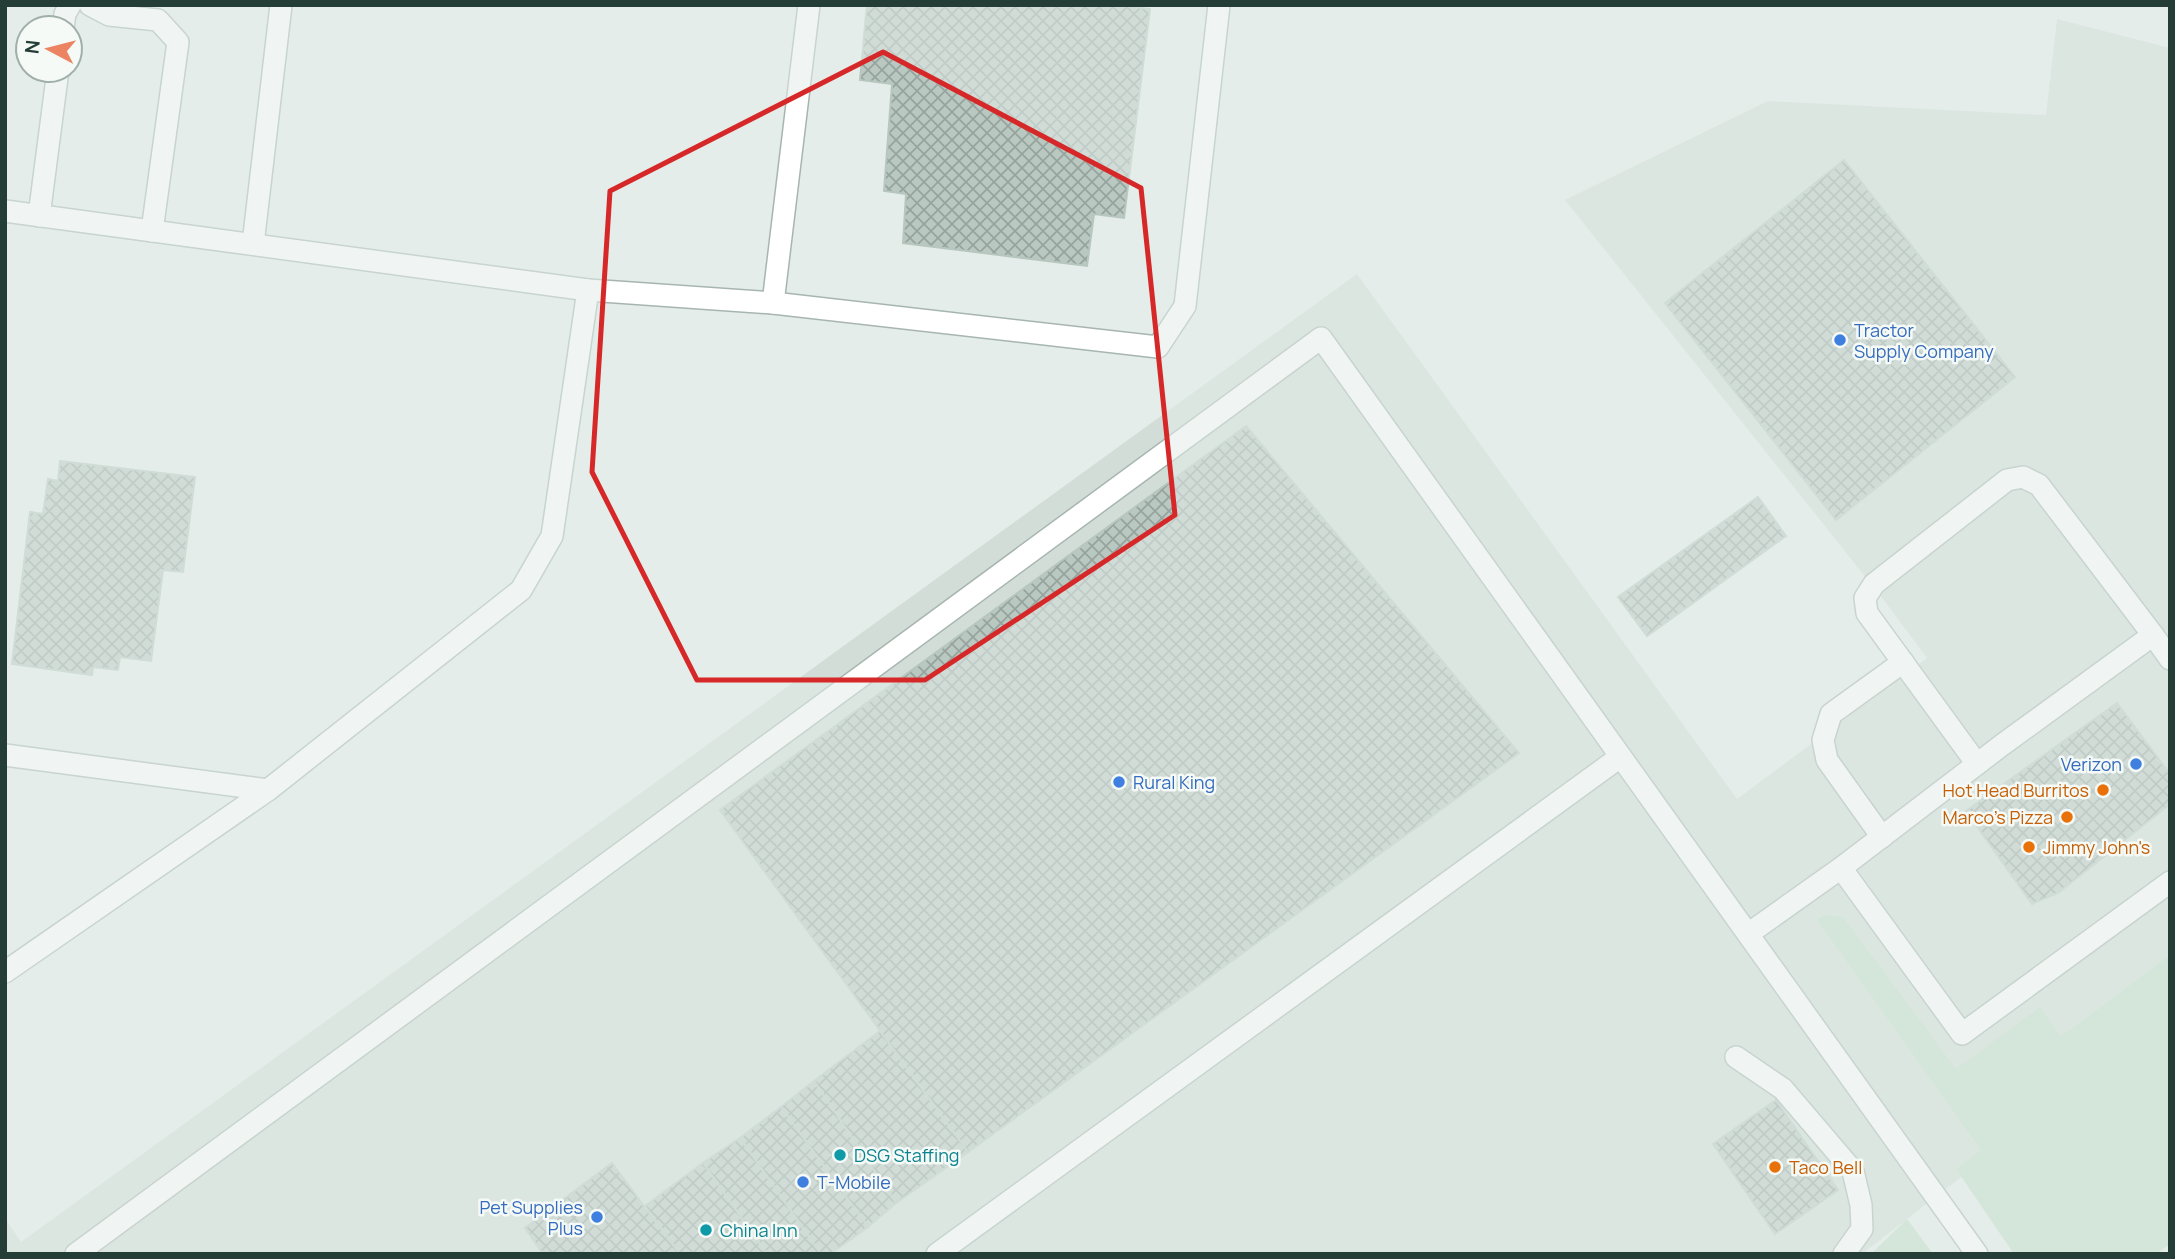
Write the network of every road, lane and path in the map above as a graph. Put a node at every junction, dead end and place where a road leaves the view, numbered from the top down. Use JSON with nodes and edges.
{"nodes":[{"id":1,"x":90,"y":5,"type":"edge"},
{"id":2,"x":281,"y":5,"type":"edge"},
{"id":3,"x":809,"y":5,"type":"edge"},
{"id":4,"x":1219,"y":5,"type":"edge"},
{"id":5,"x":56,"y":84,"type":"edge"},
{"id":6,"x":5,"y":211,"type":"edge"},
{"id":7,"x":39,"y":216,"type":"junction"},
{"id":8,"x":152,"y":231,"type":"junction"},
{"id":9,"x":253,"y":244,"type":"junction"},
{"id":10,"x":588,"y":290,"type":"junction"},
{"id":11,"x":773,"y":303,"type":"junction"},
{"id":12,"x":2153,"y":635,"type":"junction"},
{"id":13,"x":2170,"y":659,"type":"edge"},
{"id":14,"x":1903,"y":662,"type":"junction"},
{"id":15,"x":5,"y":755,"type":"edge"},
{"id":16,"x":1620,"y":757,"type":"junction"},
{"id":17,"x":1977,"y":764,"type":"junction"},
{"id":18,"x":268,"y":790,"type":"junction"},
{"id":19,"x":1882,"y":837,"type":"junction"},
{"id":20,"x":1841,"y":868,"type":"junction"},
{"id":21,"x":2170,"y":882,"type":"edge"},
{"id":22,"x":1748,"y":934,"type":"junction"},
{"id":23,"x":5,"y":972,"type":"edge"},
{"id":24,"x":1736,"y":1057,"type":"dead end"},
{"id":25,"x":76,"y":1254,"type":"edge"},
{"id":26,"x":937,"y":1254,"type":"edge"},
{"id":27,"x":1844,"y":1254,"type":"edge"},
{"id":28,"x":1977,"y":1254,"type":"edge"}],
"edges":[{"from":1,"to":8,"type":"lane"},
{"from":2,"to":9,"type":"lane"},
{"from":3,"to":11,"type":"lane"},
{"from":4,"to":11,"type":"lane"},
{"from":5,"to":7,"type":"lane"},
{"from":6,"to":7,"type":"lane"},
{"from":7,"to":8,"type":"lane"},
{"from":8,"to":9,"type":"lane"},
{"from":9,"to":10,"type":"lane"},
{"from":10,"to":11,"type":"lane"},
{"from":10,"to":18,"type":"lane"},
{"from":12,"to":13,"type":"lane"},
{"from":12,"to":14,"type":"lane"},
{"from":12,"to":17,"type":"lane"},
{"from":14,"to":17,"type":"lane"},
{"from":14,"to":19,"type":"lane"},
{"from":15,"to":18,"type":"lane"},
{"from":16,"to":22,"type":"lane"},
{"from":16,"to":25,"type":"lane"},
{"from":16,"to":26,"type":"lane"},
{"from":17,"to":19,"type":"lane"},
{"from":18,"to":23,"type":"lane"},
{"from":19,"to":20,"type":"lane"},
{"from":20,"to":21,"type":"lane"},
{"from":20,"to":22,"type":"lane"},
{"from":22,"to":28,"type":"lane"},
{"from":24,"to":27,"type":"lane"}]}
